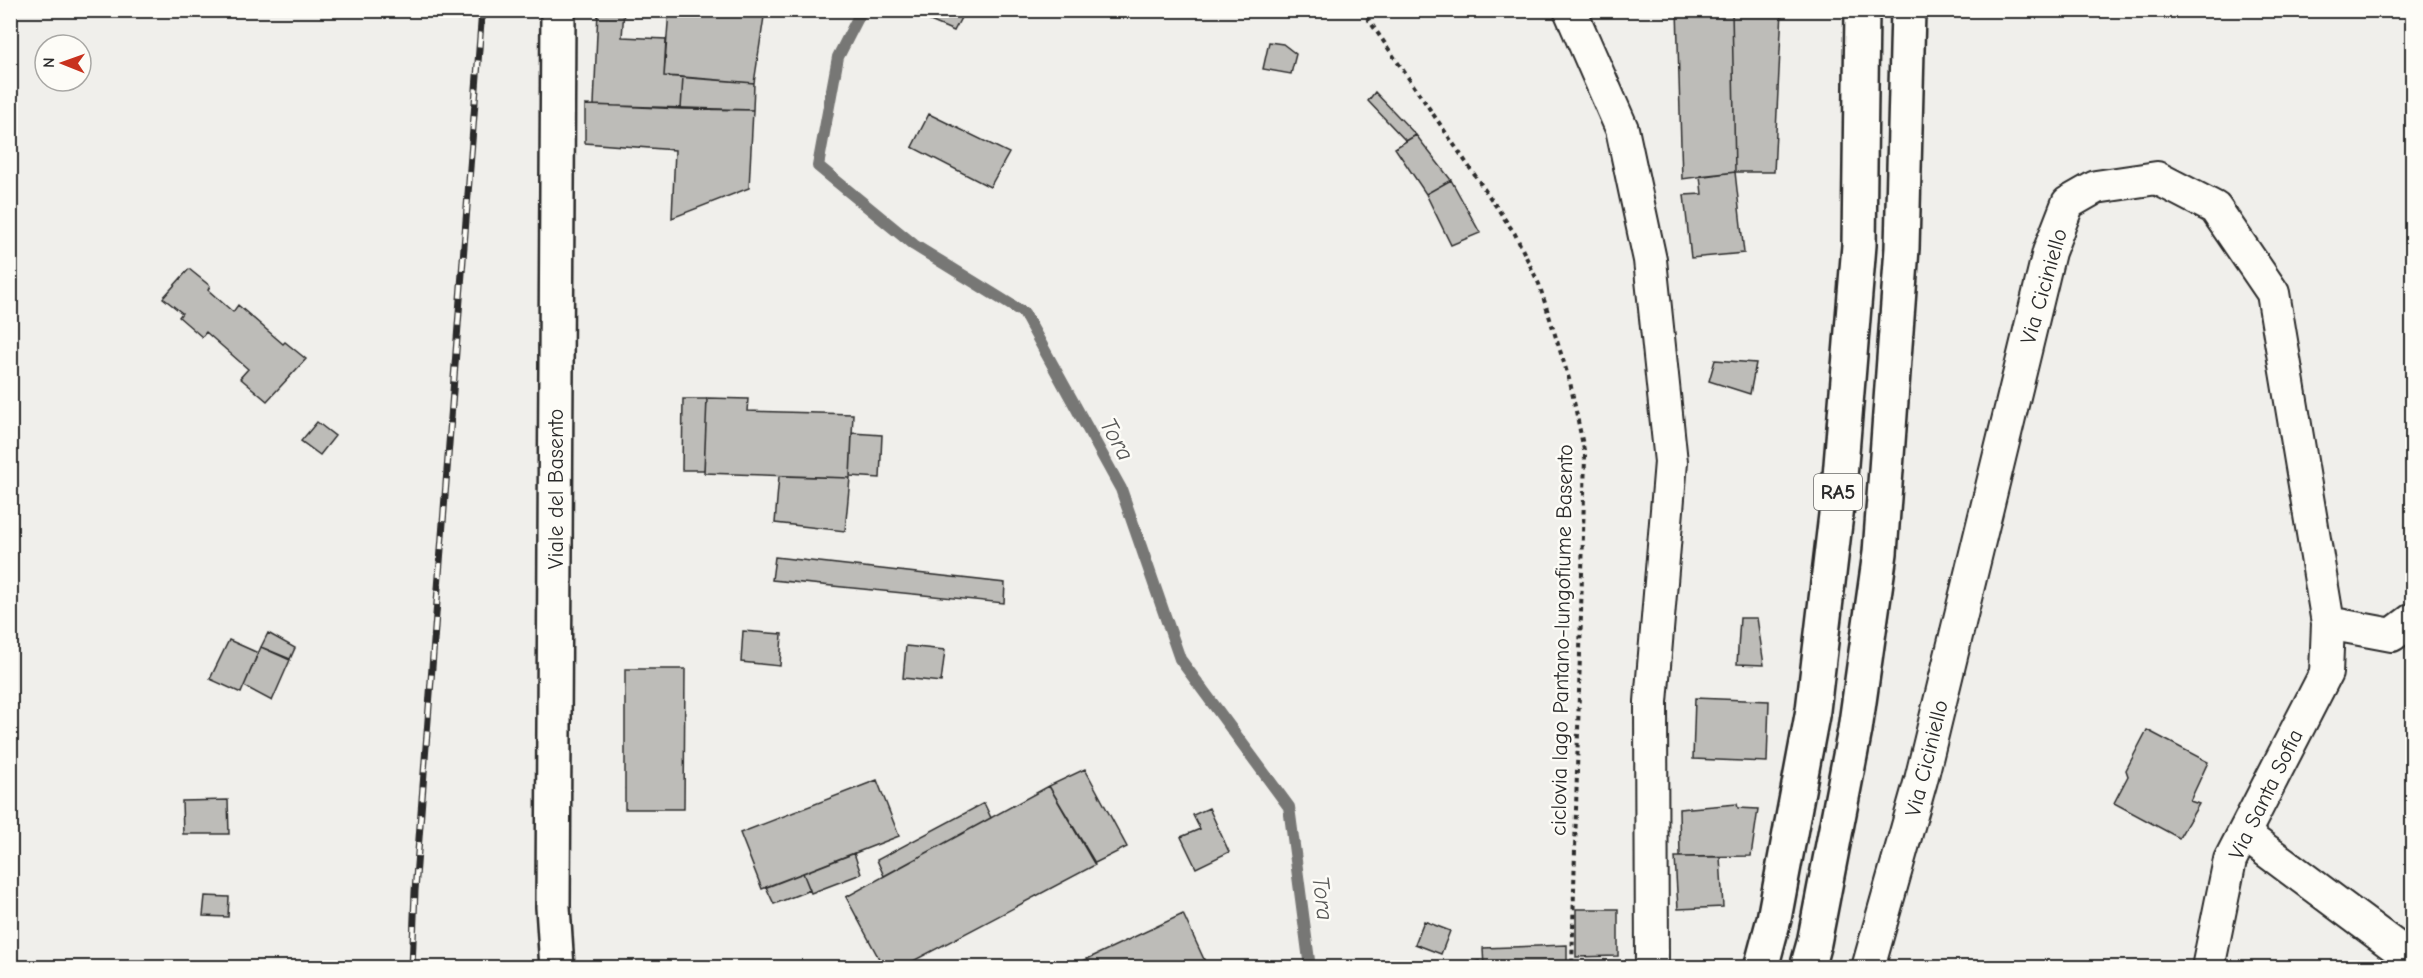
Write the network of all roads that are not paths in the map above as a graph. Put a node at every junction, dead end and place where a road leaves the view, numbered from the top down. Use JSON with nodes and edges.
{"nodes":[{"id":1,"x":558,"y":10,"type":"edge"},
{"id":2,"x":1570,"y":10,"type":"edge"},
{"id":3,"x":1862,"y":10,"type":"edge"},
{"id":4,"x":1908,"y":10,"type":"edge"},
{"id":5,"x":2412,"y":620,"type":"edge"},
{"id":6,"x":2328,"y":624,"type":"junction"},
{"id":7,"x":2244,"y":834,"type":"junction"},
{"id":8,"x":2412,"y":958,"type":"edge"},
{"id":9,"x":557,"y":968,"type":"edge"},
{"id":10,"x":1652,"y":968,"type":"edge"},
{"id":11,"x":1761,"y":968,"type":"edge"},
{"id":12,"x":1807,"y":968,"type":"edge"},
{"id":13,"x":1868,"y":968,"type":"edge"},
{"id":14,"x":2208,"y":968,"type":"edge"}],
"edges":[{"from":1,"to":9,"type":"main road","name":"Viale del Basento"},
{"from":2,"to":10,"type":"street"},
{"from":3,"to":11,"type":"main road","number":"RA5"},
{"from":4,"to":12,"type":"main road","number":"RA5"},
{"from":5,"to":6,"type":"street"},
{"from":6,"to":7,"type":"street","name":"Via Santa Sofia"},
{"from":6,"to":13,"type":"street","name":"Via Ciciniello"},
{"from":7,"to":8,"type":"street"},
{"from":7,"to":14,"type":"street","name":"Via Santa Sofia"}]}
